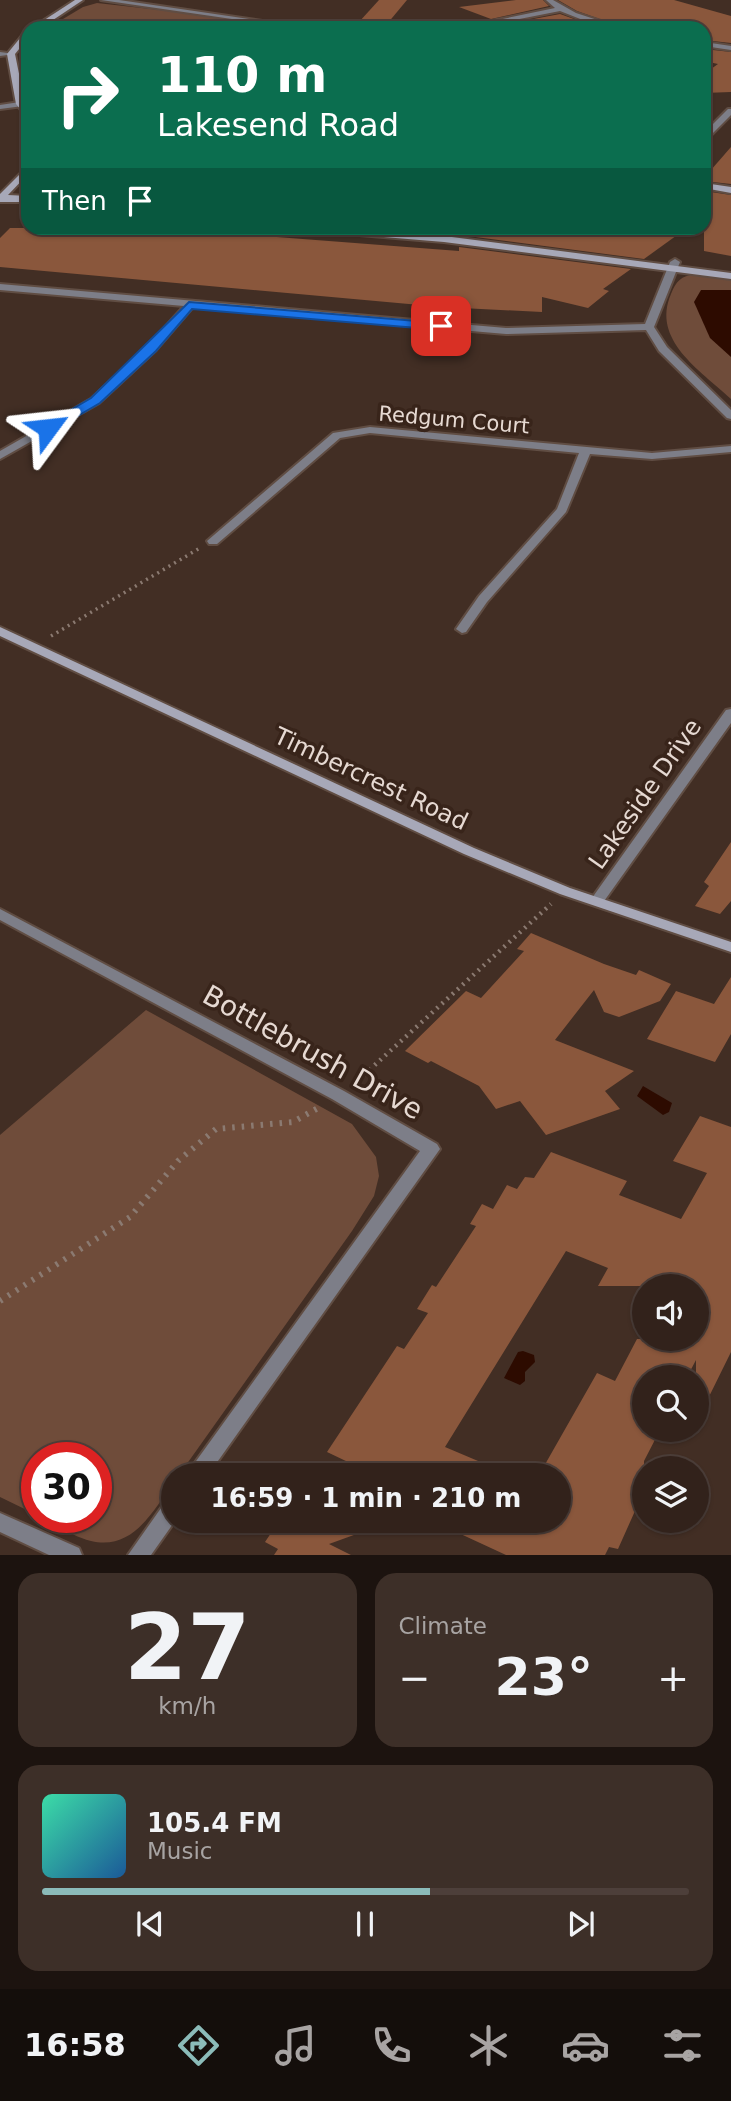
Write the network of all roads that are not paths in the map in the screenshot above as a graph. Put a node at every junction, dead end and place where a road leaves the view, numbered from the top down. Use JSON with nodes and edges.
{"nodes":[{"id":1,"x":80,"y":0,"type":"edge"},
{"id":2,"x":104,"y":0,"type":"edge"},
{"id":3,"x":549,"y":0,"type":"edge"},
{"id":4,"x":559,"y":9,"type":"junction"},
{"id":5,"x":47,"y":21,"type":"edge"},
{"id":6,"x":257,"y":21,"type":"edge"},
{"id":7,"x":498,"y":21,"type":"edge"},
{"id":8,"x":596,"y":21,"type":"edge"},
{"id":9,"x":21,"y":42,"type":"edge"},
{"id":10,"x":711,"y":45,"type":"edge"},
{"id":11,"x":731,"y":48,"type":"edge"},
{"id":12,"x":0,"y":54,"type":"edge"},
{"id":13,"x":11,"y":54,"type":"junction"},
{"id":14,"x":20,"y":104,"type":"joint"},
{"id":15,"x":0,"y":107,"type":"edge"},
{"id":16,"x":731,"y":111,"type":"edge"},
{"id":17,"x":711,"y":130,"type":"edge"},
{"id":18,"x":21,"y":176,"type":"edge"},
{"id":19,"x":711,"y":187,"type":"edge"},
{"id":20,"x":731,"y":190,"type":"edge"},
{"id":21,"x":0,"y":199,"type":"edge"},
{"id":22,"x":21,"y":201,"type":"edge"},
{"id":23,"x":396,"y":235,"type":"edge"},
{"id":24,"x":425,"y":235,"type":"edge"},
{"id":25,"x":674,"y":265,"type":"junction"},
{"id":26,"x":731,"y":270,"type":"edge"},
{"id":27,"x":731,"y":276,"type":"edge"},
{"id":28,"x":0,"y":287,"type":"edge"},
{"id":29,"x":189,"y":306,"type":"junction"},
{"id":30,"x":649,"y":327,"type":"junction"},
{"id":31,"x":731,"y":416,"type":"edge"},
{"id":32,"x":731,"y":449,"type":"edge"},
{"id":33,"x":585,"y":452,"type":"junction"},
{"id":34,"x":0,"y":456,"type":"edge"},
{"id":35,"x":213,"y":541,"type":"road end"},
{"id":36,"x":462,"y":629,"type":"dead end"},
{"id":37,"x":0,"y":631,"type":"edge"},
{"id":38,"x":731,"y":713,"type":"edge"},
{"id":39,"x":597,"y":901,"type":"junction"},
{"id":40,"x":0,"y":914,"type":"edge"},
{"id":41,"x":731,"y":947,"type":"edge"},
{"id":42,"x":205,"y":1463,"type":"edge"},
{"id":43,"x":0,"y":1522,"type":"edge"},
{"id":44,"x":161,"y":1524,"type":"edge"},
{"id":45,"x":71,"y":1555,"type":"edge"},
{"id":46,"x":139,"y":1555,"type":"edge"}],
"edges":[{"from":1,"to":5,"type":"street"},
{"from":2,"to":6,"type":"street"},
{"from":3,"to":4,"type":"street"},
{"from":4,"to":7,"type":"street"},
{"from":4,"to":8,"type":"street"},
{"from":9,"to":13,"type":"street"},
{"from":10,"to":11,"type":"street"},
{"from":12,"to":13,"type":"street"},
{"from":13,"to":14,"type":"street"},
{"from":14,"to":15,"type":"street"},
{"from":16,"to":17,"type":"street"},
{"from":18,"to":21,"type":"street"},
{"from":19,"to":20,"type":"street"},
{"from":21,"to":22,"type":"street"},
{"from":23,"to":25,"type":"street"},
{"from":24,"to":25,"type":"street"},
{"from":25,"to":26,"type":"street"},
{"from":25,"to":27,"type":"street"},
{"from":25,"to":30,"type":"street"},
{"from":28,"to":29,"type":"street"},
{"from":29,"to":30,"type":"street"},
{"from":29,"to":34,"type":"street"},
{"from":30,"to":31,"type":"street"},
{"from":32,"to":33,"type":"street","name":"Redgum Court"},
{"from":33,"to":35,"type":"street","name":"Redgum Court"},
{"from":33,"to":36,"type":"street"},
{"from":37,"to":39,"type":"street","name":"Timbercrest Road"},
{"from":38,"to":39,"type":"street","name":"Lakeside Drive"},
{"from":39,"to":41,"type":"street","name":"Timbercrest Road"},
{"from":40,"to":42,"type":"street","name":"Bottlebrush Drive"},
{"from":43,"to":45,"type":"street"},
{"from":44,"to":46,"type":"street"}]}
